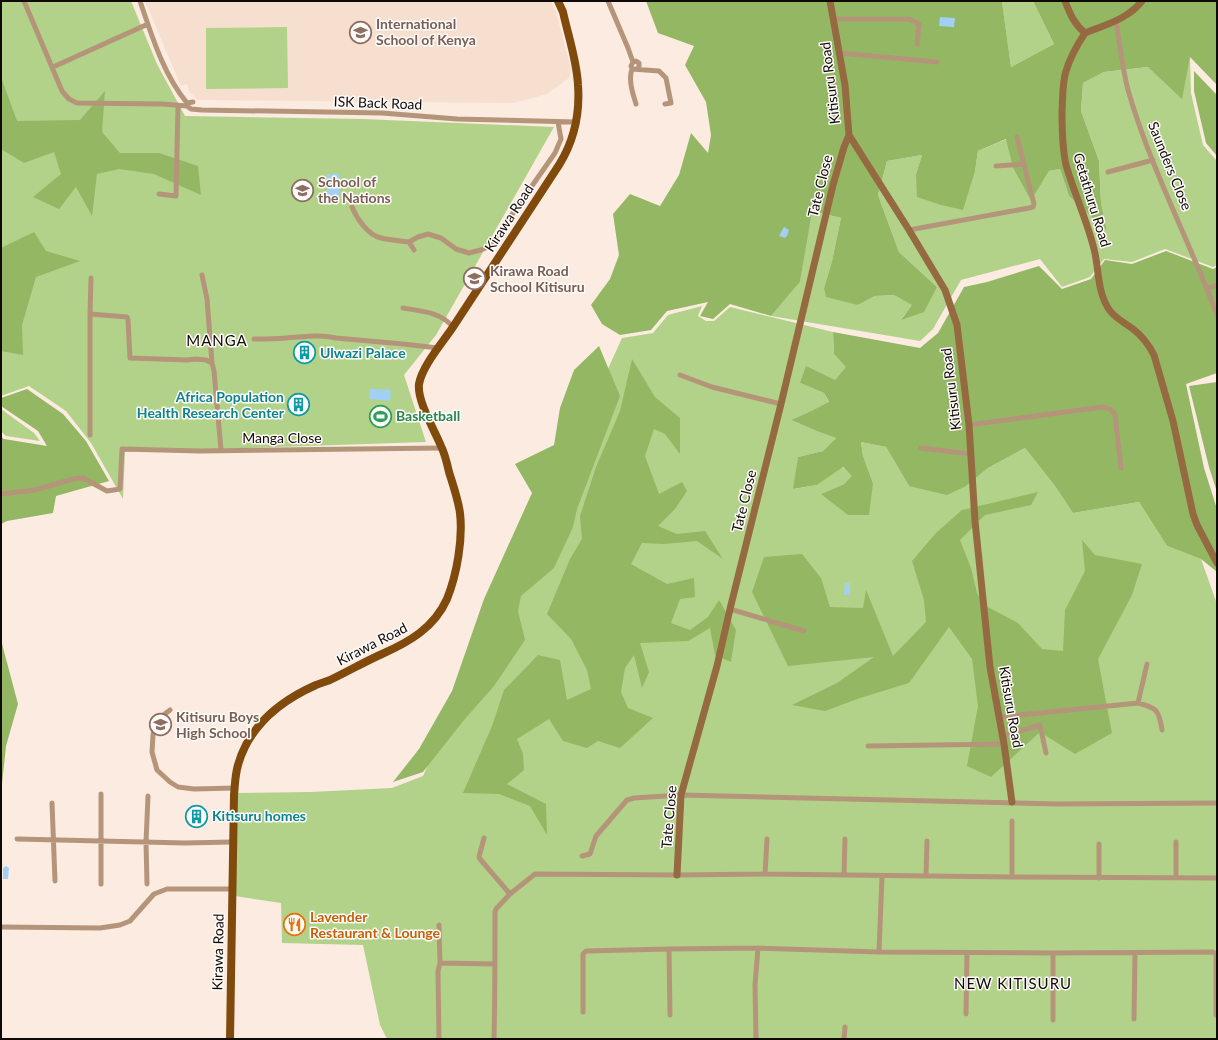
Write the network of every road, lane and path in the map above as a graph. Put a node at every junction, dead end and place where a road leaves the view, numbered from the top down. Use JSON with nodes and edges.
{"nodes":[{"id":1,"x":24,"y":1,"type":"edge"},
{"id":2,"x":140,"y":1,"type":"edge"},
{"id":3,"x":558,"y":1,"type":"edge"},
{"id":4,"x":608,"y":1,"type":"edge"},
{"id":5,"x":830,"y":1,"type":"edge"},
{"id":6,"x":1065,"y":1,"type":"edge"},
{"id":7,"x":1142,"y":1,"type":"edge"},
{"id":8,"x":834,"y":19,"type":"junction"},
{"id":9,"x":1116,"y":21,"type":"junction"},
{"id":10,"x":148,"y":24,"type":"junction"},
{"id":11,"x":1085,"y":33,"type":"junction"},
{"id":12,"x":917,"y":44,"type":"dead end"},
{"id":13,"x":840,"y":53,"type":"junction"},
{"id":14,"x":937,"y":62,"type":"dead end"},
{"id":15,"x":53,"y":67,"type":"junction"},
{"id":16,"x":635,"y":69,"type":"junction"},
{"id":17,"x":188,"y":103,"type":"junction"},
{"id":18,"x":636,"y":104,"type":"dead end"},
{"id":19,"x":664,"y":104,"type":"dead end"},
{"id":20,"x":178,"y":105,"type":"junction"},
{"id":21,"x":558,"y":122,"type":"junction"},
{"id":22,"x":576,"y":122,"type":"junction"},
{"id":23,"x":849,"y":135,"type":"junction"},
{"id":24,"x":1017,"y":137,"type":"dead end"},
{"id":25,"x":1153,"y":160,"type":"junction"},
{"id":26,"x":1024,"y":164,"type":"junction"},
{"id":27,"x":996,"y":166,"type":"dead end"},
{"id":28,"x":1108,"y":172,"type":"dead end"},
{"id":29,"x":159,"y":194,"type":"dead end"},
{"id":30,"x":352,"y":207,"type":"dead end"},
{"id":31,"x":909,"y":230,"type":"junction"},
{"id":32,"x":410,"y":242,"type":"junction"},
{"id":33,"x":414,"y":250,"type":"dead end"},
{"id":34,"x":202,"y":274,"type":"dead end"},
{"id":35,"x":91,"y":278,"type":"dead end"},
{"id":36,"x":1217,"y":285,"type":"edge"},
{"id":37,"x":1207,"y":289,"type":"junction"},
{"id":38,"x":403,"y":308,"type":"dead end"},
{"id":39,"x":90,"y":314,"type":"junction"},
{"id":40,"x":1217,"y":315,"type":"edge"},
{"id":41,"x":453,"y":327,"type":"junction"},
{"id":42,"x":254,"y":339,"type":"dead end"},
{"id":43,"x":438,"y":348,"type":"junction"},
{"id":44,"x":212,"y":363,"type":"junction"},
{"id":45,"x":680,"y":375,"type":"dead end"},
{"id":46,"x":781,"y":404,"type":"junction"},
{"id":47,"x":969,"y":425,"type":"junction"},
{"id":48,"x":90,"y":435,"type":"dead end"},
{"id":49,"x":442,"y":448,"type":"junction"},
{"id":50,"x":921,"y":448,"type":"dead end"},
{"id":51,"x":221,"y":450,"type":"junction"},
{"id":52,"x":971,"y":454,"type":"junction"},
{"id":53,"x":1121,"y":468,"type":"dead end"},
{"id":54,"x":1,"y":494,"type":"edge"},
{"id":55,"x":1217,"y":563,"type":"edge"},
{"id":56,"x":730,"y":609,"type":"junction"},
{"id":57,"x":804,"y":631,"type":"dead end"},
{"id":58,"x":1147,"y":664,"type":"dead end"},
{"id":59,"x":1138,"y":703,"type":"junction"},
{"id":60,"x":170,"y":710,"type":"dead end"},
{"id":61,"x":1000,"y":717,"type":"junction"},
{"id":62,"x":1162,"y":730,"type":"dead end"},
{"id":63,"x":1003,"y":736,"type":"junction"},
{"id":64,"x":1004,"y":744,"type":"junction"},
{"id":65,"x":868,"y":746,"type":"dead end"},
{"id":66,"x":1046,"y":753,"type":"dead end"},
{"id":67,"x":235,"y":788,"type":"junction"},
{"id":68,"x":101,"y":794,"type":"dead end"},
{"id":69,"x":681,"y":795,"type":"junction"},
{"id":70,"x":148,"y":796,"type":"dead end"},
{"id":71,"x":1012,"y":802,"type":"junction"},
{"id":72,"x":52,"y":803,"type":"dead end"},
{"id":73,"x":1217,"y":803,"type":"edge"},
{"id":74,"x":1012,"y":821,"type":"dead end"},
{"id":75,"x":484,"y":838,"type":"dead end"},
{"id":76,"x":17,"y":839,"type":"dead end"},
{"id":77,"x":767,"y":839,"type":"dead end"},
{"id":78,"x":845,"y":839,"type":"dead end"},
{"id":79,"x":53,"y":840,"type":"junction"},
{"id":80,"x":101,"y":841,"type":"junction"},
{"id":81,"x":927,"y":841,"type":"dead end"},
{"id":82,"x":146,"y":842,"type":"junction"},
{"id":83,"x":232,"y":842,"type":"junction"},
{"id":84,"x":1176,"y":842,"type":"dead end"},
{"id":85,"x":1099,"y":844,"type":"dead end"},
{"id":86,"x":582,"y":856,"type":"dead end"},
{"id":87,"x":765,"y":874,"type":"junction"},
{"id":88,"x":677,"y":875,"type":"junction"},
{"id":89,"x":844,"y":875,"type":"junction"},
{"id":90,"x":882,"y":876,"type":"junction"},
{"id":91,"x":926,"y":876,"type":"junction"},
{"id":92,"x":1012,"y":877,"type":"junction"},
{"id":93,"x":1099,"y":878,"type":"junction"},
{"id":94,"x":1176,"y":878,"type":"junction"},
{"id":95,"x":1217,"y":878,"type":"edge"},
{"id":96,"x":55,"y":881,"type":"dead end"},
{"id":97,"x":100,"y":884,"type":"dead end"},
{"id":98,"x":147,"y":884,"type":"dead end"},
{"id":99,"x":232,"y":889,"type":"junction"},
{"id":100,"x":510,"y":894,"type":"junction"},
{"id":101,"x":438,"y":925,"type":"dead end"},
{"id":102,"x":1,"y":927,"type":"edge"},
{"id":103,"x":669,"y":948,"type":"junction"},
{"id":104,"x":758,"y":948,"type":"junction"},
{"id":105,"x":879,"y":952,"type":"junction"},
{"id":106,"x":967,"y":953,"type":"junction"},
{"id":107,"x":1135,"y":953,"type":"junction"},
{"id":108,"x":1053,"y":954,"type":"junction"},
{"id":109,"x":440,"y":963,"type":"junction"},
{"id":110,"x":494,"y":964,"type":"junction"},
{"id":111,"x":583,"y":1012,"type":"dead end"},
{"id":112,"x":966,"y":1014,"type":"dead end"},
{"id":113,"x":670,"y":1015,"type":"dead end"},
{"id":114,"x":1216,"y":1015,"type":"edge"},
{"id":115,"x":1134,"y":1019,"type":"dead end"},
{"id":116,"x":1053,"y":1020,"type":"dead end"},
{"id":117,"x":845,"y":1027,"type":"dead end"},
{"id":118,"x":230,"y":1039,"type":"edge"},
{"id":119,"x":439,"y":1039,"type":"edge"},
{"id":120,"x":494,"y":1039,"type":"edge"},
{"id":121,"x":756,"y":1039,"type":"edge"},
{"id":122,"x":844,"y":1039,"type":"edge"}],
"edges":[{"from":1,"to":15,"type":"street","name":"ISK Back Road"},
{"from":2,"to":10,"type":"street"},
{"from":3,"to":22,"type":"main road","name":"Kirawa Road"},
{"from":4,"to":16,"type":"street"},
{"from":5,"to":8,"type":"street","name":"Kitisuru Road"},
{"from":6,"to":11,"type":"street"},
{"from":7,"to":9,"type":"street"},
{"from":8,"to":12,"type":"street"},
{"from":8,"to":13,"type":"street","name":"Kitisuru Road"},
{"from":9,"to":11,"type":"street"},
{"from":9,"to":25,"type":"street","name":"Saunders Close"},
{"from":10,"to":15,"type":"street"},
{"from":10,"to":17,"type":"street"},
{"from":11,"to":55,"type":"street","name":"Getathuru Road"},
{"from":13,"to":14,"type":"street"},
{"from":13,"to":23,"type":"street","name":"Kitisuru Road"},
{"from":15,"to":20,"type":"street","name":"ISK Back Road"},
{"from":16,"to":18,"type":"street"},
{"from":16,"to":19,"type":"street"},
{"from":17,"to":20,"type":"street","name":"ISK Back Road"},
{"from":17,"to":21,"type":"street","name":"ISK Back Road"},
{"from":20,"to":29,"type":"street"},
{"from":21,"to":22,"type":"street","name":"ISK Back Road"},
{"from":21,"to":32,"type":"street"},
{"from":22,"to":41,"type":"main road","name":"Kirawa Road"},
{"from":23,"to":31,"type":"street","name":"Kitisuru Road"},
{"from":23,"to":46,"type":"street","name":"Tate Close"},
{"from":24,"to":26,"type":"street"},
{"from":25,"to":28,"type":"street"},
{"from":25,"to":37,"type":"street","name":"Saunders Close"},
{"from":26,"to":27,"type":"street"},
{"from":26,"to":31,"type":"street"},
{"from":30,"to":32,"type":"street"},
{"from":31,"to":47,"type":"street","name":"Kitisuru Road"},
{"from":32,"to":33,"type":"street"},
{"from":34,"to":44,"type":"street"},
{"from":35,"to":39,"type":"street"},
{"from":36,"to":37,"type":"street"},
{"from":37,"to":40,"type":"street","name":"Saunders Close"},
{"from":38,"to":41,"type":"street"},
{"from":39,"to":44,"type":"street"},
{"from":39,"to":48,"type":"street"},
{"from":41,"to":43,"type":"main road","name":"Kirawa Road"},
{"from":42,"to":43,"type":"street"},
{"from":43,"to":49,"type":"main road","name":"Kirawa Road"},
{"from":44,"to":51,"type":"street"},
{"from":45,"to":46,"type":"street"},
{"from":46,"to":56,"type":"street","name":"Tate Close"},
{"from":47,"to":52,"type":"street","name":"Kitisuru Road"},
{"from":47,"to":53,"type":"street"},
{"from":49,"to":51,"type":"street","name":"Manga Close"},
{"from":49,"to":67,"type":"main road","name":"Kirawa Road"},
{"from":50,"to":52,"type":"street"},
{"from":51,"to":54,"type":"street","name":"Manga Close"},
{"from":52,"to":61,"type":"street","name":"Kitisuru Road"},
{"from":56,"to":57,"type":"street"},
{"from":56,"to":69,"type":"street","name":"Tate Close"},
{"from":58,"to":59,"type":"street"},
{"from":59,"to":61,"type":"street"},
{"from":59,"to":62,"type":"street"},
{"from":60,"to":67,"type":"street"},
{"from":61,"to":63,"type":"street","name":"Kitisuru Road"},
{"from":63,"to":64,"type":"street","name":"Kitisuru Road"},
{"from":63,"to":66,"type":"street"},
{"from":64,"to":65,"type":"street"},
{"from":64,"to":71,"type":"street","name":"Kitisuru Road"},
{"from":67,"to":83,"type":"main road","name":"Kirawa Road"},
{"from":68,"to":80,"type":"street"},
{"from":69,"to":71,"type":"street"},
{"from":69,"to":86,"type":"street"},
{"from":69,"to":88,"type":"street","name":"Tate Close"},
{"from":70,"to":82,"type":"street"},
{"from":71,"to":73,"type":"street"},
{"from":72,"to":79,"type":"street"},
{"from":74,"to":92,"type":"street"},
{"from":75,"to":100,"type":"street"},
{"from":76,"to":79,"type":"street"},
{"from":77,"to":87,"type":"street"},
{"from":78,"to":89,"type":"street"},
{"from":79,"to":80,"type":"street"},
{"from":79,"to":96,"type":"street"},
{"from":80,"to":82,"type":"street"},
{"from":80,"to":97,"type":"street"},
{"from":81,"to":91,"type":"street"},
{"from":82,"to":83,"type":"street"},
{"from":82,"to":98,"type":"street"},
{"from":83,"to":99,"type":"main road","name":"Kirawa Road"},
{"from":84,"to":94,"type":"street"},
{"from":85,"to":93,"type":"street"},
{"from":87,"to":88,"type":"street"},
{"from":87,"to":89,"type":"street"},
{"from":88,"to":100,"type":"street"},
{"from":89,"to":90,"type":"street"},
{"from":90,"to":91,"type":"street"},
{"from":90,"to":105,"type":"street"},
{"from":91,"to":92,"type":"street"},
{"from":92,"to":93,"type":"street"},
{"from":93,"to":94,"type":"street"},
{"from":94,"to":95,"type":"street"},
{"from":99,"to":102,"type":"street"},
{"from":99,"to":118,"type":"main road","name":"Kirawa Road"},
{"from":100,"to":110,"type":"street"},
{"from":101,"to":109,"type":"street"},
{"from":103,"to":104,"type":"street"},
{"from":103,"to":111,"type":"street"},
{"from":103,"to":113,"type":"street"},
{"from":104,"to":105,"type":"street"},
{"from":104,"to":121,"type":"street"},
{"from":105,"to":106,"type":"street"},
{"from":106,"to":108,"type":"street"},
{"from":106,"to":112,"type":"street"},
{"from":107,"to":108,"type":"street"},
{"from":107,"to":114,"type":"street"},
{"from":107,"to":115,"type":"street"},
{"from":108,"to":116,"type":"street"},
{"from":109,"to":110,"type":"street"},
{"from":109,"to":119,"type":"street"},
{"from":110,"to":120,"type":"street"},
{"from":117,"to":122,"type":"street"}]}
